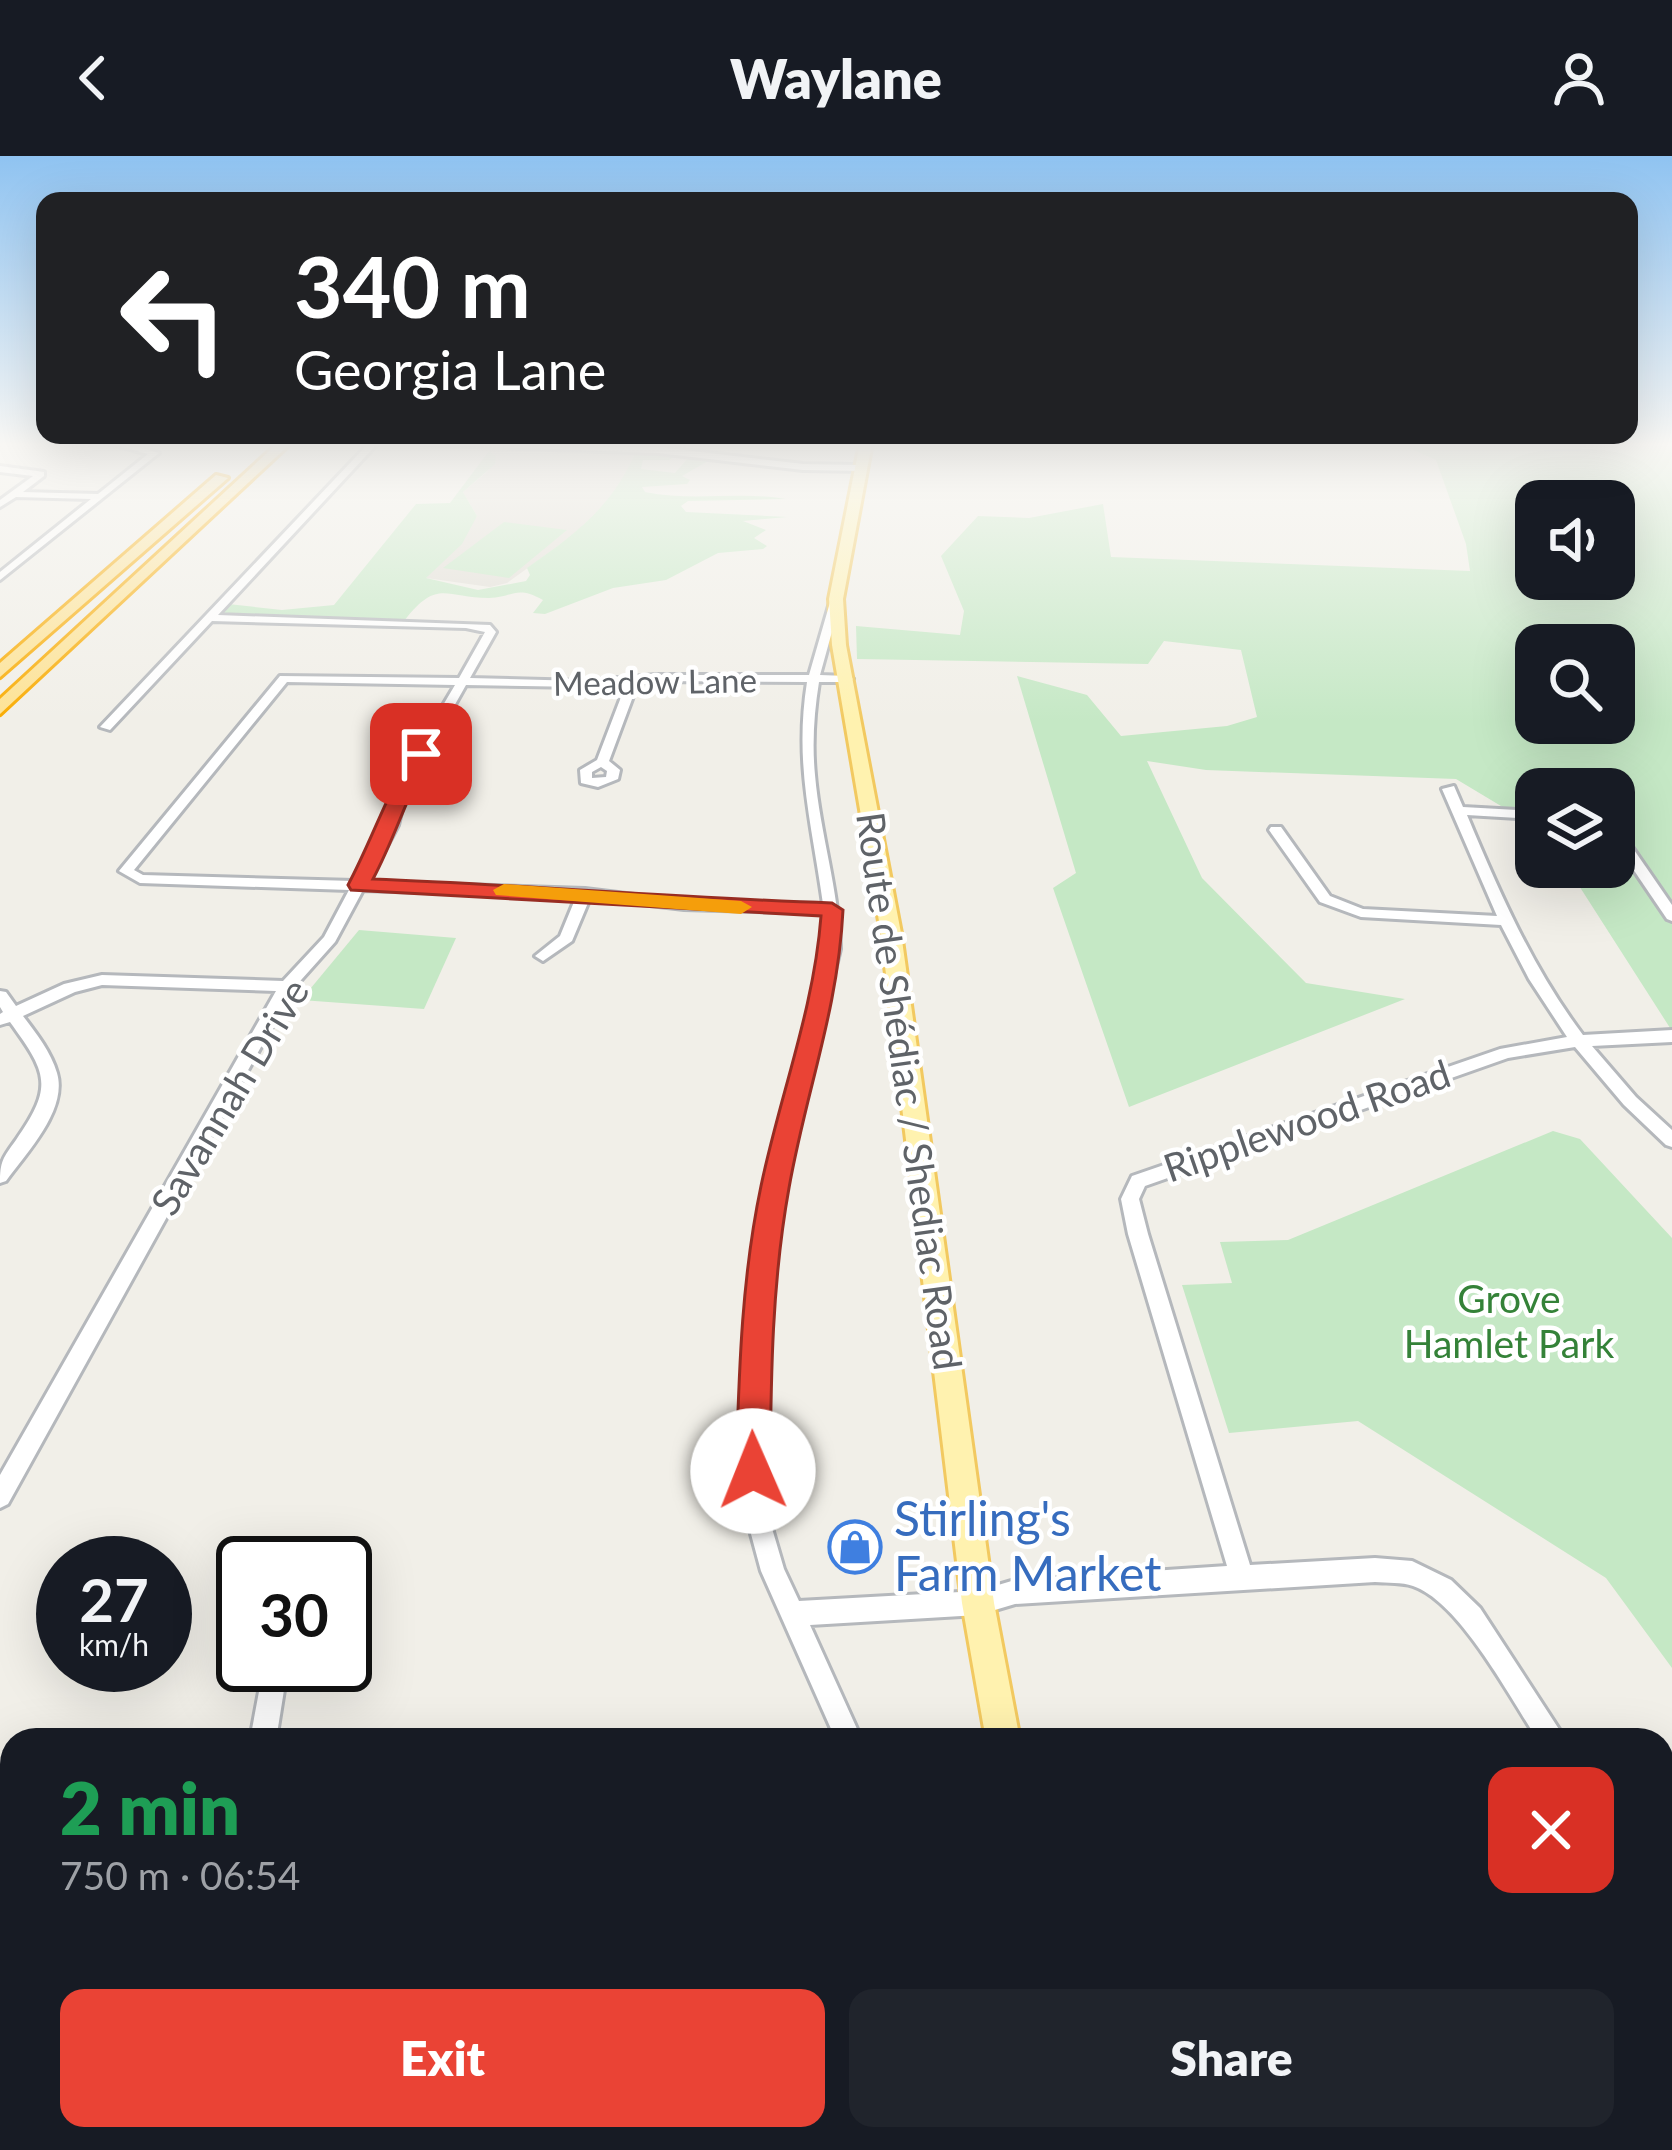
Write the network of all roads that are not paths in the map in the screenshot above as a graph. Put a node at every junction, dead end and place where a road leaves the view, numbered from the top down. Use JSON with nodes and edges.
{"nodes":[{"id":1,"x":51,"y":536,"type":"edge"},
{"id":2,"x":155,"y":536,"type":"edge"},
{"id":3,"x":185,"y":536,"type":"edge"},
{"id":4,"x":286,"y":536,"type":"edge"},
{"id":5,"x":848,"y":536,"type":"edge"},
{"id":6,"x":0,"y":577,"type":"edge"},
{"id":7,"x":836,"y":599,"type":"junction"},
{"id":8,"x":209,"y":618,"type":"junction"},
{"id":9,"x":0,"y":673,"type":"edge"},
{"id":10,"x":847,"y":679,"type":"junction"},
{"id":11,"x":463,"y":681,"type":"junction"},
{"id":12,"x":633,"y":681,"type":"junction"},
{"id":13,"x":814,"y":681,"type":"junction"},
{"id":14,"x":0,"y":709,"type":"edge"},
{"id":15,"x":106,"y":727,"type":"dead end"},
{"id":16,"x":602,"y":762,"type":"dead end"},
{"id":17,"x":1449,"y":789,"type":"dead end"},
{"id":18,"x":1458,"y":811,"type":"junction"},
{"id":19,"x":1515,"y":814,"type":"edge"},
{"id":20,"x":1276,"y":830,"type":"dead end"},
{"id":21,"x":1635,"y":862,"type":"edge"},
{"id":22,"x":359,"y":885,"type":"junction"},
{"id":23,"x":585,"y":893,"type":"junction"},
{"id":24,"x":832,"y":910,"type":"junction"},
{"id":25,"x":1672,"y":916,"type":"edge"},
{"id":26,"x":1503,"y":921,"type":"junction"},
{"id":27,"x":543,"y":956,"type":"dead end"},
{"id":28,"x":287,"y":986,"type":"junction"},
{"id":29,"x":0,"y":996,"type":"edge"},
{"id":30,"x":6,"y":1017,"type":"edge"},
{"id":31,"x":1672,"y":1036,"type":"edge"},
{"id":32,"x":1577,"y":1041,"type":"junction"},
{"id":33,"x":1672,"y":1140,"type":"edge"},
{"id":34,"x":0,"y":1176,"type":"edge"},
{"id":35,"x":0,"y":1497,"type":"edge"},
{"id":36,"x":1242,"y":1577,"type":"junction"},
{"id":37,"x":978,"y":1603,"type":"junction"},
{"id":38,"x":791,"y":1614,"type":"junction"},
{"id":39,"x":271,"y":1692,"type":"edge"},
{"id":40,"x":265,"y":1728,"type":"edge"},
{"id":41,"x":843,"y":1728,"type":"edge"},
{"id":42,"x":1001,"y":1728,"type":"edge"},
{"id":43,"x":1545,"y":1728,"type":"edge"}],
"edges":[{"from":1,"to":6,"type":"street"},
{"from":2,"to":9,"type":"highway"},
{"from":3,"to":14,"type":"highway"},
{"from":4,"to":8,"type":"street"},
{"from":5,"to":7,"type":"main road","name":"Route de Shédiac / Shediac Road"},
{"from":7,"to":10,"type":"main road","name":"Route de Shédiac / Shediac Road"},
{"from":7,"to":13,"type":"street"},
{"from":8,"to":11,"type":"street","name":"Savannah Drive"},
{"from":8,"to":15,"type":"street"},
{"from":10,"to":13,"type":"street","name":"Meadow Lane"},
{"from":10,"to":37,"type":"main road","name":"Route de Shédiac / Shediac Road"},
{"from":11,"to":12,"type":"street","name":"Meadow Lane"},
{"from":11,"to":22,"type":"street","name":"Savannah Drive"},
{"from":11,"to":22,"type":"street","name":"Meadow Lane"},
{"from":12,"to":13,"type":"street","name":"Meadow Lane"},
{"from":12,"to":16,"type":"street"},
{"from":13,"to":24,"type":"street"},
{"from":17,"to":18,"type":"street"},
{"from":18,"to":19,"type":"street"},
{"from":18,"to":26,"type":"street"},
{"from":20,"to":26,"type":"street"},
{"from":21,"to":25,"type":"street"},
{"from":22,"to":23,"type":"street"},
{"from":22,"to":28,"type":"street","name":"Savannah Drive"},
{"from":23,"to":24,"type":"street"},
{"from":23,"to":27,"type":"street"},
{"from":24,"to":38,"type":"street"},
{"from":26,"to":32,"type":"street"},
{"from":28,"to":30,"type":"street"},
{"from":28,"to":35,"type":"street","name":"Savannah Drive"},
{"from":29,"to":30,"type":"street"},
{"from":30,"to":34,"type":"street"},
{"from":31,"to":32,"type":"street","name":"Ripplewood Road"},
{"from":32,"to":33,"type":"street"},
{"from":32,"to":36,"type":"street","name":"Ripplewood Road"},
{"from":36,"to":37,"type":"street"},
{"from":36,"to":43,"type":"street"},
{"from":37,"to":38,"type":"street"},
{"from":37,"to":42,"type":"main road","name":"Route de Shédiac / Shediac Road"},
{"from":38,"to":41,"type":"street"},
{"from":39,"to":40,"type":"street"}]}
